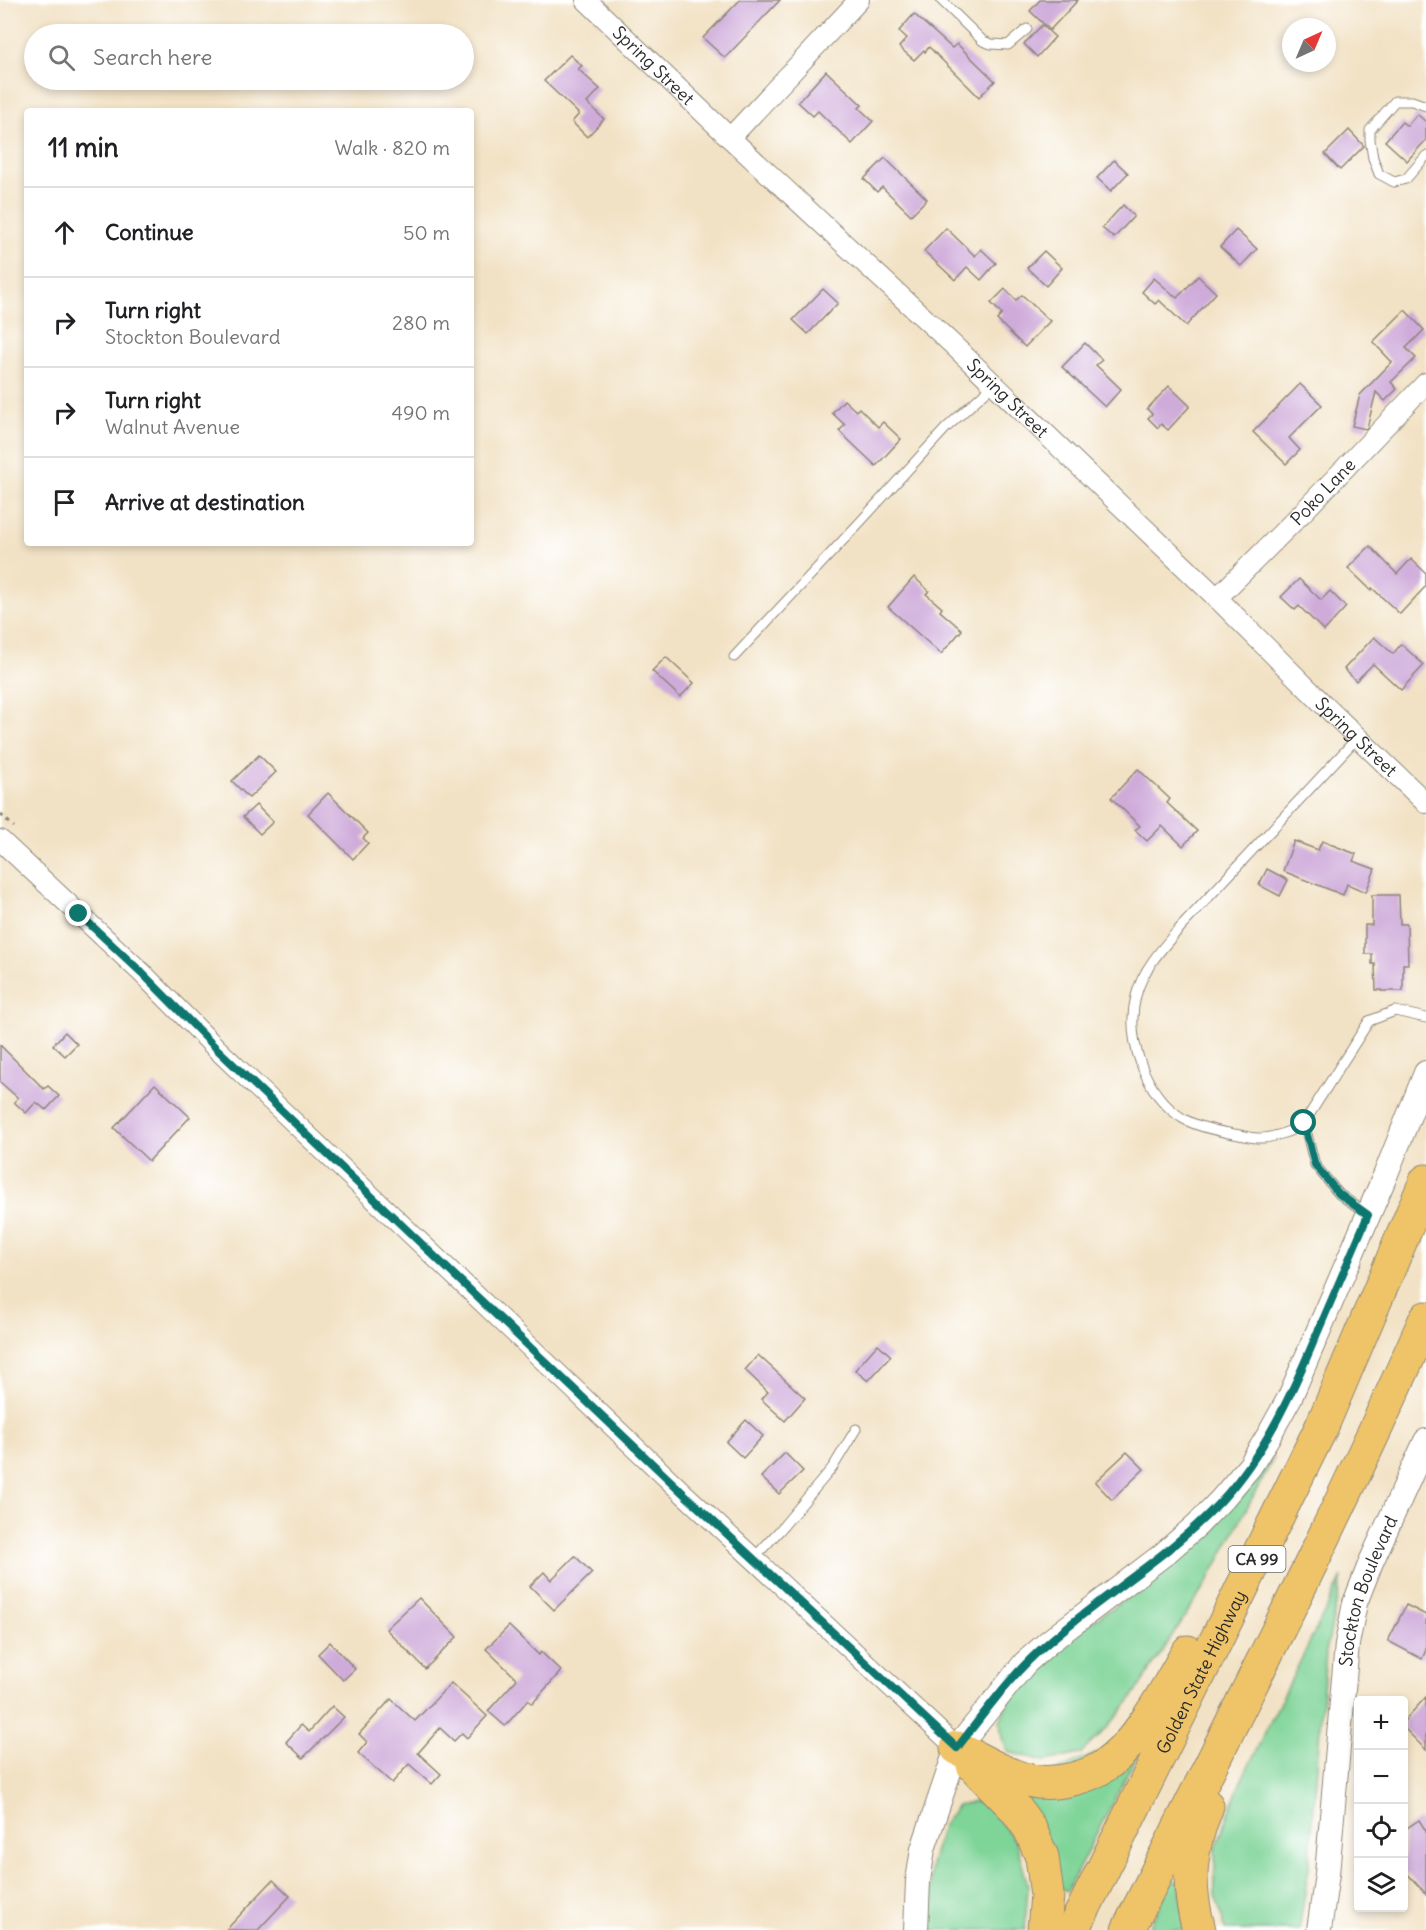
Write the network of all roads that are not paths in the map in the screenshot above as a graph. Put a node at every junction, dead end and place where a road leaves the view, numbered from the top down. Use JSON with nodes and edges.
{"nodes":[{"id":1,"x":586,"y":0,"type":"edge"},
{"id":2,"x":859,"y":0,"type":"edge"},
{"id":3,"x":941,"y":0,"type":"edge"},
{"id":4,"x":1027,"y":29,"type":"dead end"},
{"id":5,"x":1426,"y":106,"type":"edge"},
{"id":6,"x":730,"y":138,"type":"junction"},
{"id":7,"x":1426,"y":156,"type":"edge"},
{"id":8,"x":1426,"y":383,"type":"edge"},
{"id":9,"x":993,"y":385,"type":"junction"},
{"id":10,"x":1217,"y":598,"type":"junction"},
{"id":11,"x":734,"y":657,"type":"dead end"},
{"id":12,"x":1358,"y":737,"type":"junction"},
{"id":13,"x":1426,"y":802,"type":"edge"},
{"id":14,"x":0,"y":840,"type":"edge"},
{"id":15,"x":1426,"y":1018,"type":"edge"},
{"id":16,"x":1426,"y":1073,"type":"edge"},
{"id":17,"x":1304,"y":1123,"type":"junction"},
{"id":18,"x":1426,"y":1181,"type":"edge"},
{"id":19,"x":1368,"y":1215,"type":"junction"},
{"id":20,"x":1426,"y":1318,"type":"edge"},
{"id":21,"x":856,"y":1429,"type":"dead end"},
{"id":22,"x":1426,"y":1441,"type":"edge"},
{"id":23,"x":1300,"y":1469,"type":"junction"},
{"id":24,"x":753,"y":1559,"type":"junction"},
{"id":25,"x":1274,"y":1639,"type":"junction"},
{"id":26,"x":957,"y":1748,"type":"junction"},
{"id":27,"x":916,"y":1930,"type":"edge"},
{"id":28,"x":1044,"y":1930,"type":"edge"},
{"id":29,"x":1073,"y":1930,"type":"edge"},
{"id":30,"x":1128,"y":1930,"type":"edge"},
{"id":31,"x":1199,"y":1930,"type":"edge"},
{"id":32,"x":1319,"y":1930,"type":"edge"}],
"edges":[{"from":1,"to":6,"type":"street","name":"Spring Street"},
{"from":2,"to":6,"type":"street"},
{"from":3,"to":4,"type":"lane"},
{"from":5,"to":7,"type":"lane"},
{"from":6,"to":9,"type":"street","name":"Spring Street"},
{"from":8,"to":10,"type":"street","name":"Poko Lane"},
{"from":9,"to":10,"type":"street","name":"Spring Street"},
{"from":9,"to":11,"type":"lane"},
{"from":10,"to":12,"type":"street","name":"Spring Street"},
{"from":12,"to":13,"type":"street","name":"Spring Street"},
{"from":12,"to":17,"type":"lane"},
{"from":14,"to":24,"type":"street"},
{"from":15,"to":17,"type":"lane"},
{"from":16,"to":19,"type":"street"},
{"from":17,"to":19,"type":"lane"},
{"from":18,"to":23,"type":"highway","name":"Golden State Highway","number":"CA 99"},
{"from":19,"to":26,"type":"street"},
{"from":20,"to":25,"type":"highway","number":"CA 99"},
{"from":21,"to":24,"type":"lane"},
{"from":22,"to":32,"type":"street","name":"Stockton Boulevard"},
{"from":23,"to":26,"type":"highway"},
{"from":23,"to":29,"type":"highway","name":"Golden State Highway","number":"CA 99"},
{"from":24,"to":26,"type":"street"},
{"from":25,"to":30,"type":"highway","number":"CA 99"},
{"from":25,"to":31,"type":"highway"},
{"from":26,"to":27,"type":"street"},
{"from":26,"to":28,"type":"highway"}]}
